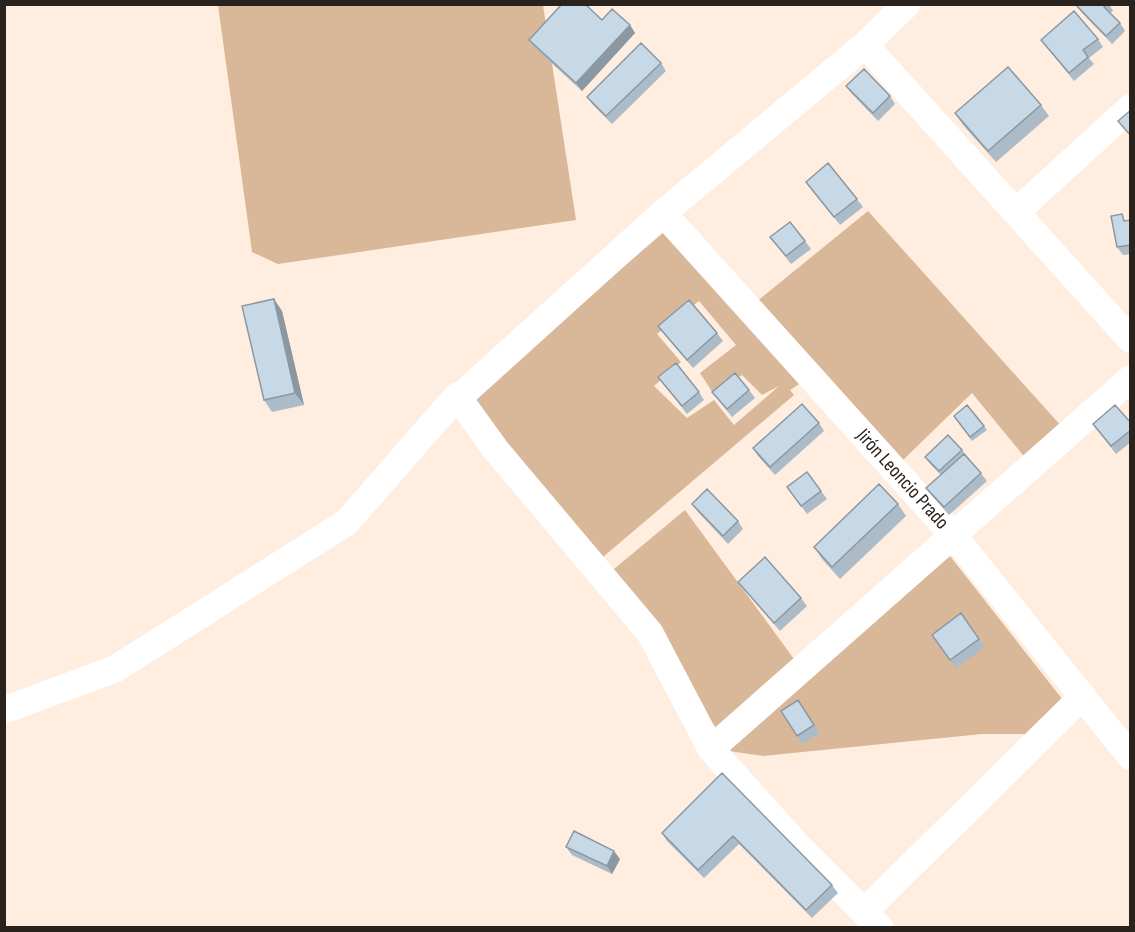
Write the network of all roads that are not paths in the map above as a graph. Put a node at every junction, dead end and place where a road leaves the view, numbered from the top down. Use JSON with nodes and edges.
{"nodes":[{"id":1,"x":907,"y":4,"type":"edge"},
{"id":2,"x":865,"y":45,"type":"junction"},
{"id":3,"x":1131,"y":108,"type":"edge"},
{"id":4,"x":1016,"y":212,"type":"junction"},
{"id":5,"x":663,"y":213,"type":"junction"},
{"id":6,"x":1131,"y":339,"type":"edge"},
{"id":7,"x":1131,"y":379,"type":"edge"},
{"id":8,"x":457,"y":396,"type":"junction"},
{"id":9,"x":953,"y":535,"type":"junction"},
{"id":10,"x":1083,"y":696,"type":"junction"},
{"id":11,"x":4,"y":710,"type":"edge"},
{"id":12,"x":711,"y":749,"type":"junction"},
{"id":13,"x":1131,"y":756,"type":"edge"},
{"id":14,"x":872,"y":920,"type":"edge"}],
"edges":[{"from":1,"to":2,"type":"street"},
{"from":2,"to":4,"type":"street"},
{"from":2,"to":5,"type":"street"},
{"from":3,"to":4,"type":"street"},
{"from":4,"to":6,"type":"street"},
{"from":5,"to":8,"type":"street"},
{"from":5,"to":9,"type":"street","name":"Jirón Leoncio Prado"},
{"from":7,"to":9,"type":"street"},
{"from":8,"to":11,"type":"street"},
{"from":8,"to":12,"type":"street"},
{"from":9,"to":10,"type":"street","name":"Jirón Leoncio Prado"},
{"from":9,"to":12,"type":"street"},
{"from":10,"to":13,"type":"street","name":"Jirón Leoncio Prado"},
{"from":10,"to":14,"type":"street"},
{"from":12,"to":14,"type":"street"}]}
